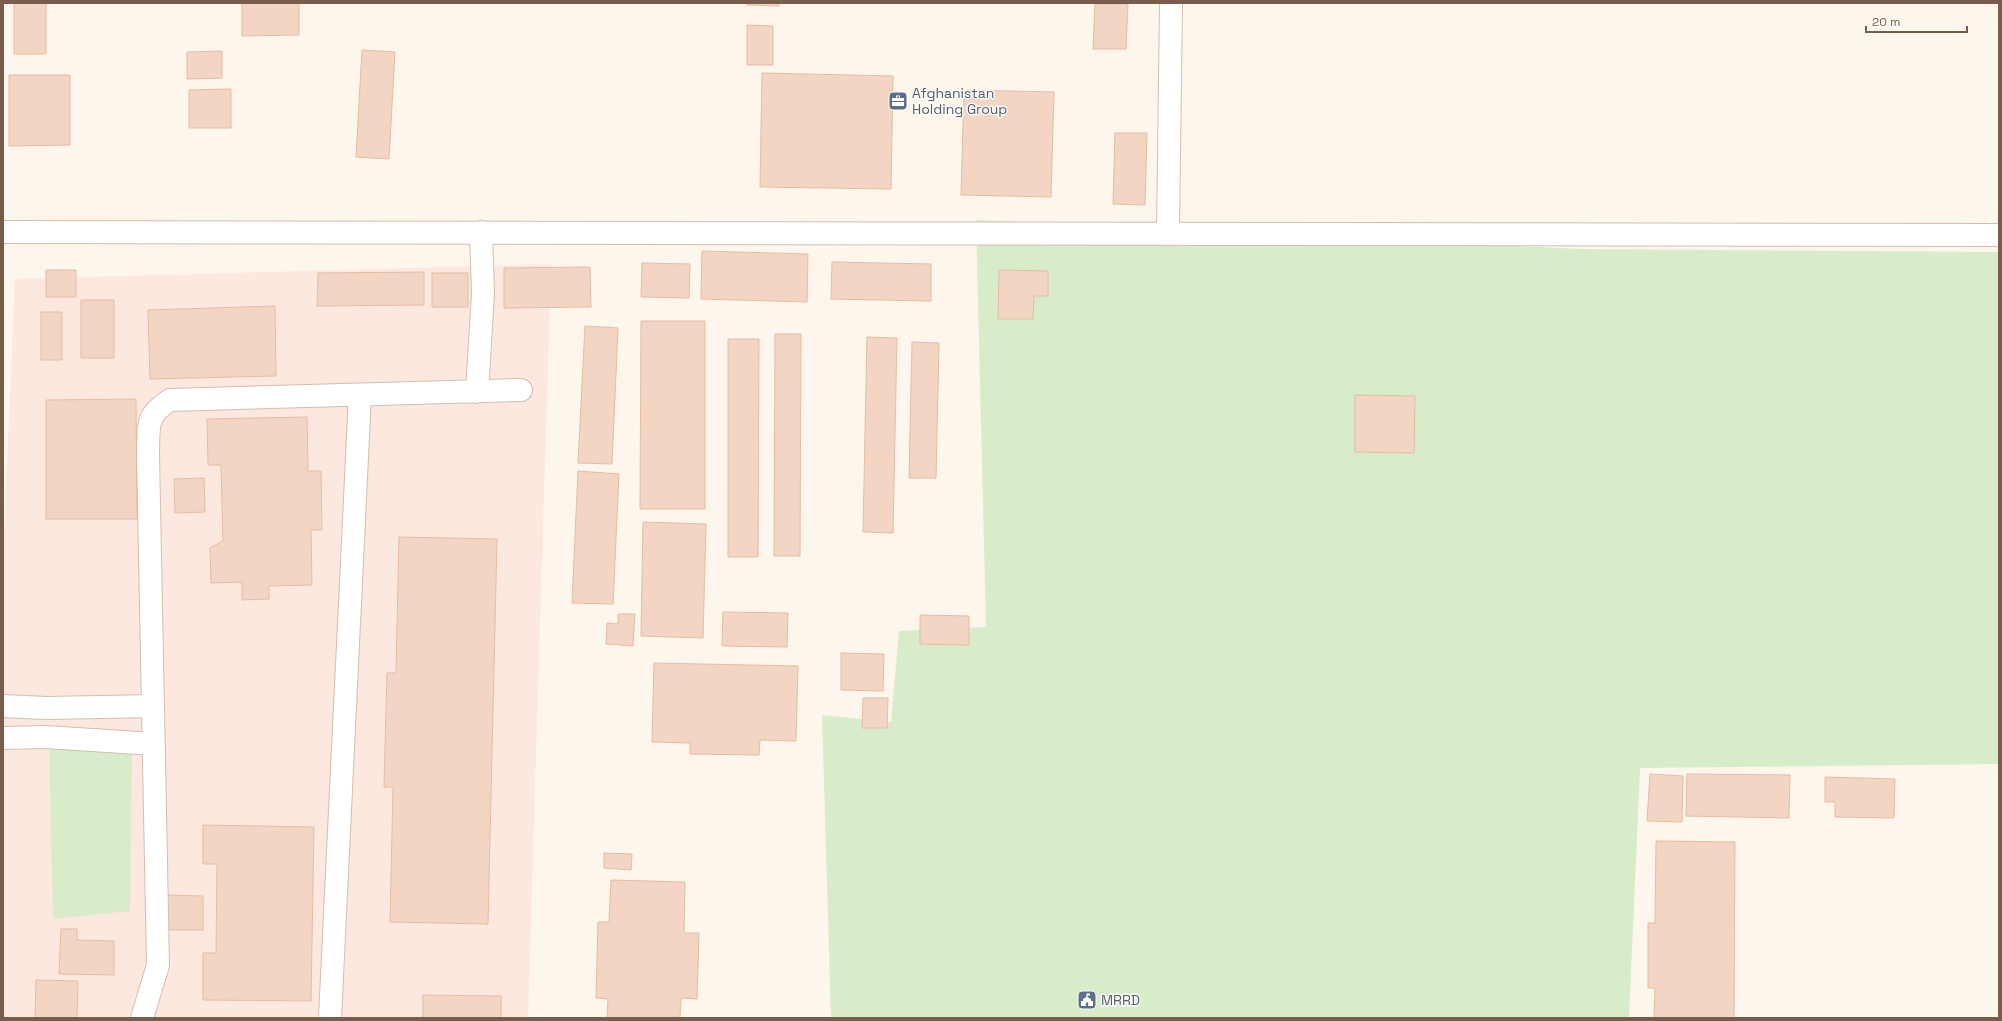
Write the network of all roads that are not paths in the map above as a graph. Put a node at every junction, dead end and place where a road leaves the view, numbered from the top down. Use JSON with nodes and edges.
{"nodes":[{"id":1,"x":1171,"y":3,"type":"edge"},
{"id":2,"x":3,"y":232,"type":"edge"},
{"id":3,"x":481,"y":232,"type":"junction"},
{"id":4,"x":1168,"y":232,"type":"junction"},
{"id":5,"x":1999,"y":235,"type":"edge"},
{"id":6,"x":521,"y":390,"type":"dead end"},
{"id":7,"x":477,"y":392,"type":"junction"},
{"id":8,"x":360,"y":395,"type":"junction"},
{"id":9,"x":3,"y":706,"type":"edge"},
{"id":10,"x":153,"y":706,"type":"junction"},
{"id":11,"x":3,"y":738,"type":"edge"},
{"id":12,"x":154,"y":744,"type":"junction"},
{"id":13,"x":142,"y":1018,"type":"edge"},
{"id":14,"x":330,"y":1018,"type":"edge"}],
"edges":[{"from":1,"to":4,"type":"street"},
{"from":2,"to":3,"type":"street"},
{"from":3,"to":4,"type":"street"},
{"from":3,"to":7,"type":"street"},
{"from":4,"to":5,"type":"street"},
{"from":6,"to":7,"type":"street"},
{"from":7,"to":8,"type":"street"},
{"from":8,"to":10,"type":"street"},
{"from":8,"to":14,"type":"street"},
{"from":9,"to":10,"type":"street"},
{"from":10,"to":12,"type":"street"},
{"from":11,"to":12,"type":"street"},
{"from":12,"to":13,"type":"street"}]}
